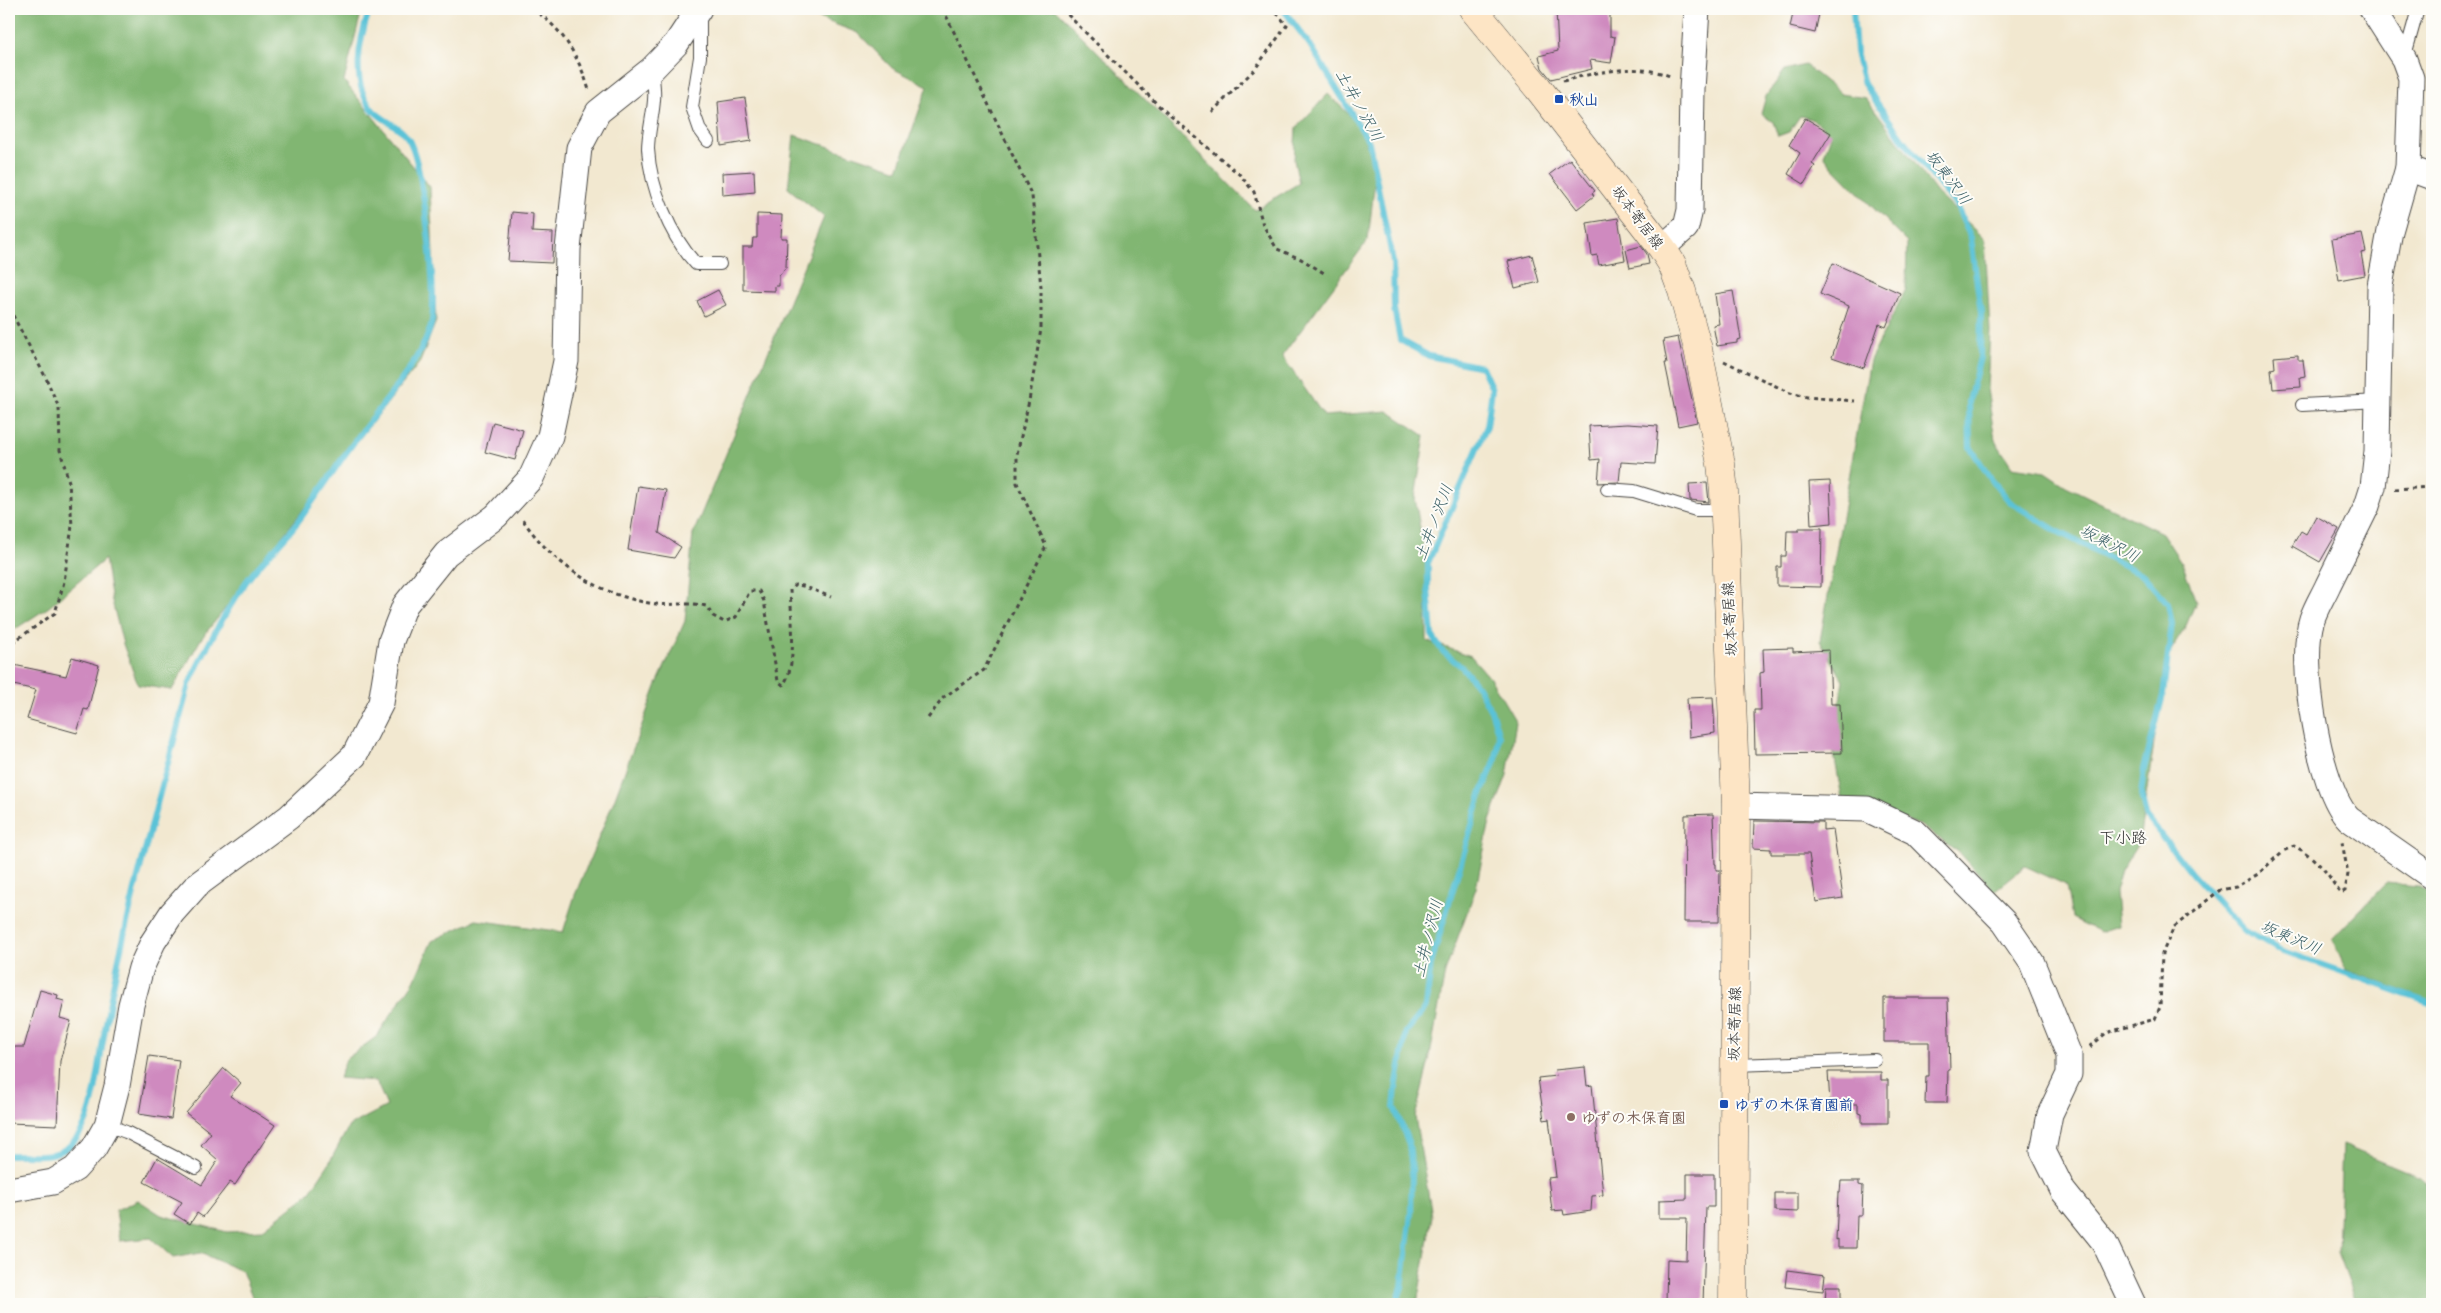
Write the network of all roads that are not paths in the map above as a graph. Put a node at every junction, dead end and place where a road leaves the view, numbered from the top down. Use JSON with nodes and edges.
{"nodes":[{"id":1,"x":699,"y":9,"type":"edge"},
{"id":2,"x":1473,"y":9,"type":"edge"},
{"id":3,"x":1697,"y":9,"type":"edge"},
{"id":4,"x":2372,"y":9,"type":"edge"},
{"id":5,"x":2418,"y":9,"type":"edge"},
{"id":6,"x":2404,"y":60,"type":"junction"},
{"id":7,"x":652,"y":69,"type":"junction"},
{"id":8,"x":708,"y":141,"type":"dead end"},
{"id":9,"x":2408,"y":168,"type":"junction"},
{"id":10,"x":2432,"y":177,"type":"edge"},
{"id":11,"x":1662,"y":248,"type":"junction"},
{"id":12,"x":720,"y":264,"type":"dead end"},
{"id":13,"x":2379,"y":401,"type":"junction"},
{"id":14,"x":2302,"y":405,"type":"dead end"},
{"id":15,"x":1607,"y":489,"type":"dead end"},
{"id":16,"x":1724,"y":510,"type":"junction"},
{"id":17,"x":1736,"y":806,"type":"junction"},
{"id":18,"x":2432,"y":877,"type":"edge"},
{"id":19,"x":1875,"y":1060,"type":"dead end"},
{"id":20,"x":1734,"y":1065,"type":"junction"},
{"id":21,"x":107,"y":1124,"type":"junction"},
{"id":22,"x":196,"y":1168,"type":"dead end"},
{"id":23,"x":9,"y":1190,"type":"edge"},
{"id":24,"x":1734,"y":1304,"type":"edge"},
{"id":25,"x":2133,"y":1304,"type":"edge"}],
"edges":[{"from":1,"to":7,"type":"street"},
{"from":1,"to":8,"type":"lane"},
{"from":2,"to":11,"type":"main road","name":"坂本寄居線"},
{"from":3,"to":11,"type":"street"},
{"from":4,"to":6,"type":"street"},
{"from":5,"to":6,"type":"lane"},
{"from":6,"to":9,"type":"street"},
{"from":7,"to":12,"type":"lane"},
{"from":7,"to":21,"type":"street"},
{"from":9,"to":10,"type":"street"},
{"from":9,"to":13,"type":"street"},
{"from":11,"to":16,"type":"main road","name":"坂本寄居線"},
{"from":13,"to":14,"type":"lane"},
{"from":13,"to":18,"type":"street"},
{"from":15,"to":16,"type":"lane"},
{"from":16,"to":17,"type":"main road","name":"坂本寄居線"},
{"from":17,"to":20,"type":"main road","name":"坂本寄居線"},
{"from":17,"to":25,"type":"street"},
{"from":19,"to":20,"type":"lane"},
{"from":20,"to":24,"type":"main road","name":"坂本寄居線"},
{"from":21,"to":22,"type":"lane"},
{"from":21,"to":23,"type":"street"}]}
